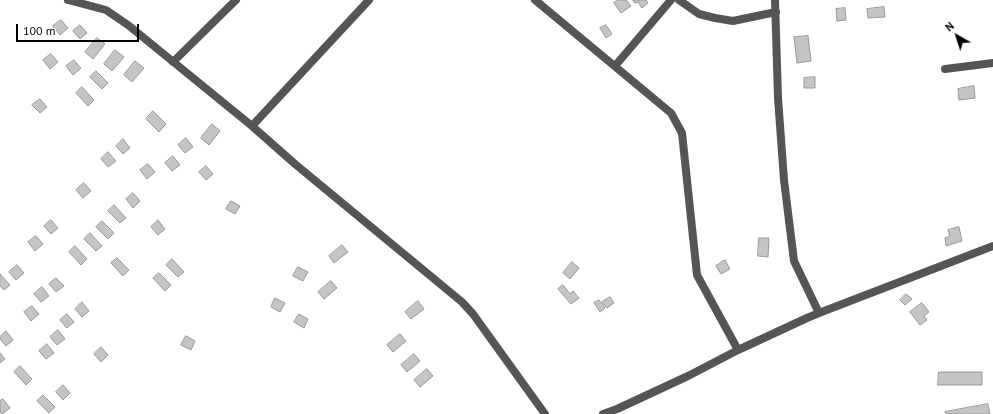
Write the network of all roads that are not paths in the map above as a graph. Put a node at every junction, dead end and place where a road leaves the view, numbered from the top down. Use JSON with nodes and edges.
{"nodes":[{"id":1,"x":68,"y":0,"type":"edge"},
{"id":2,"x":236,"y":0,"type":"edge"},
{"id":3,"x":369,"y":0,"type":"edge"},
{"id":4,"x":535,"y":0,"type":"edge"},
{"id":5,"x":671,"y":0,"type":"edge"},
{"id":6,"x":679,"y":0,"type":"edge"},
{"id":7,"x":775,"y":0,"type":"edge"},
{"id":8,"x":776,"y":12,"type":"junction"},
{"id":9,"x":173,"y":62,"type":"junction"},
{"id":10,"x":993,"y":64,"type":"edge"},
{"id":11,"x":615,"y":66,"type":"junction"},
{"id":12,"x":945,"y":69,"type":"dead end"},
{"id":13,"x":252,"y":126,"type":"junction"},
{"id":14,"x":993,"y":246,"type":"edge"},
{"id":15,"x":819,"y":313,"type":"junction"},
{"id":16,"x":738,"y":350,"type":"junction"},
{"id":17,"x":545,"y":414,"type":"edge"},
{"id":18,"x":603,"y":414,"type":"edge"}],
"edges":[{"from":1,"to":9,"type":"street"},
{"from":2,"to":9,"type":"street"},
{"from":3,"to":13,"type":"street"},
{"from":4,"to":11,"type":"street"},
{"from":5,"to":11,"type":"street"},
{"from":6,"to":8,"type":"street"},
{"from":7,"to":8,"type":"street"},
{"from":8,"to":15,"type":"street"},
{"from":9,"to":13,"type":"street"},
{"from":10,"to":12,"type":"street"},
{"from":11,"to":16,"type":"street"},
{"from":13,"to":17,"type":"street"},
{"from":14,"to":15,"type":"street"},
{"from":15,"to":16,"type":"street"},
{"from":16,"to":18,"type":"street"}]}
